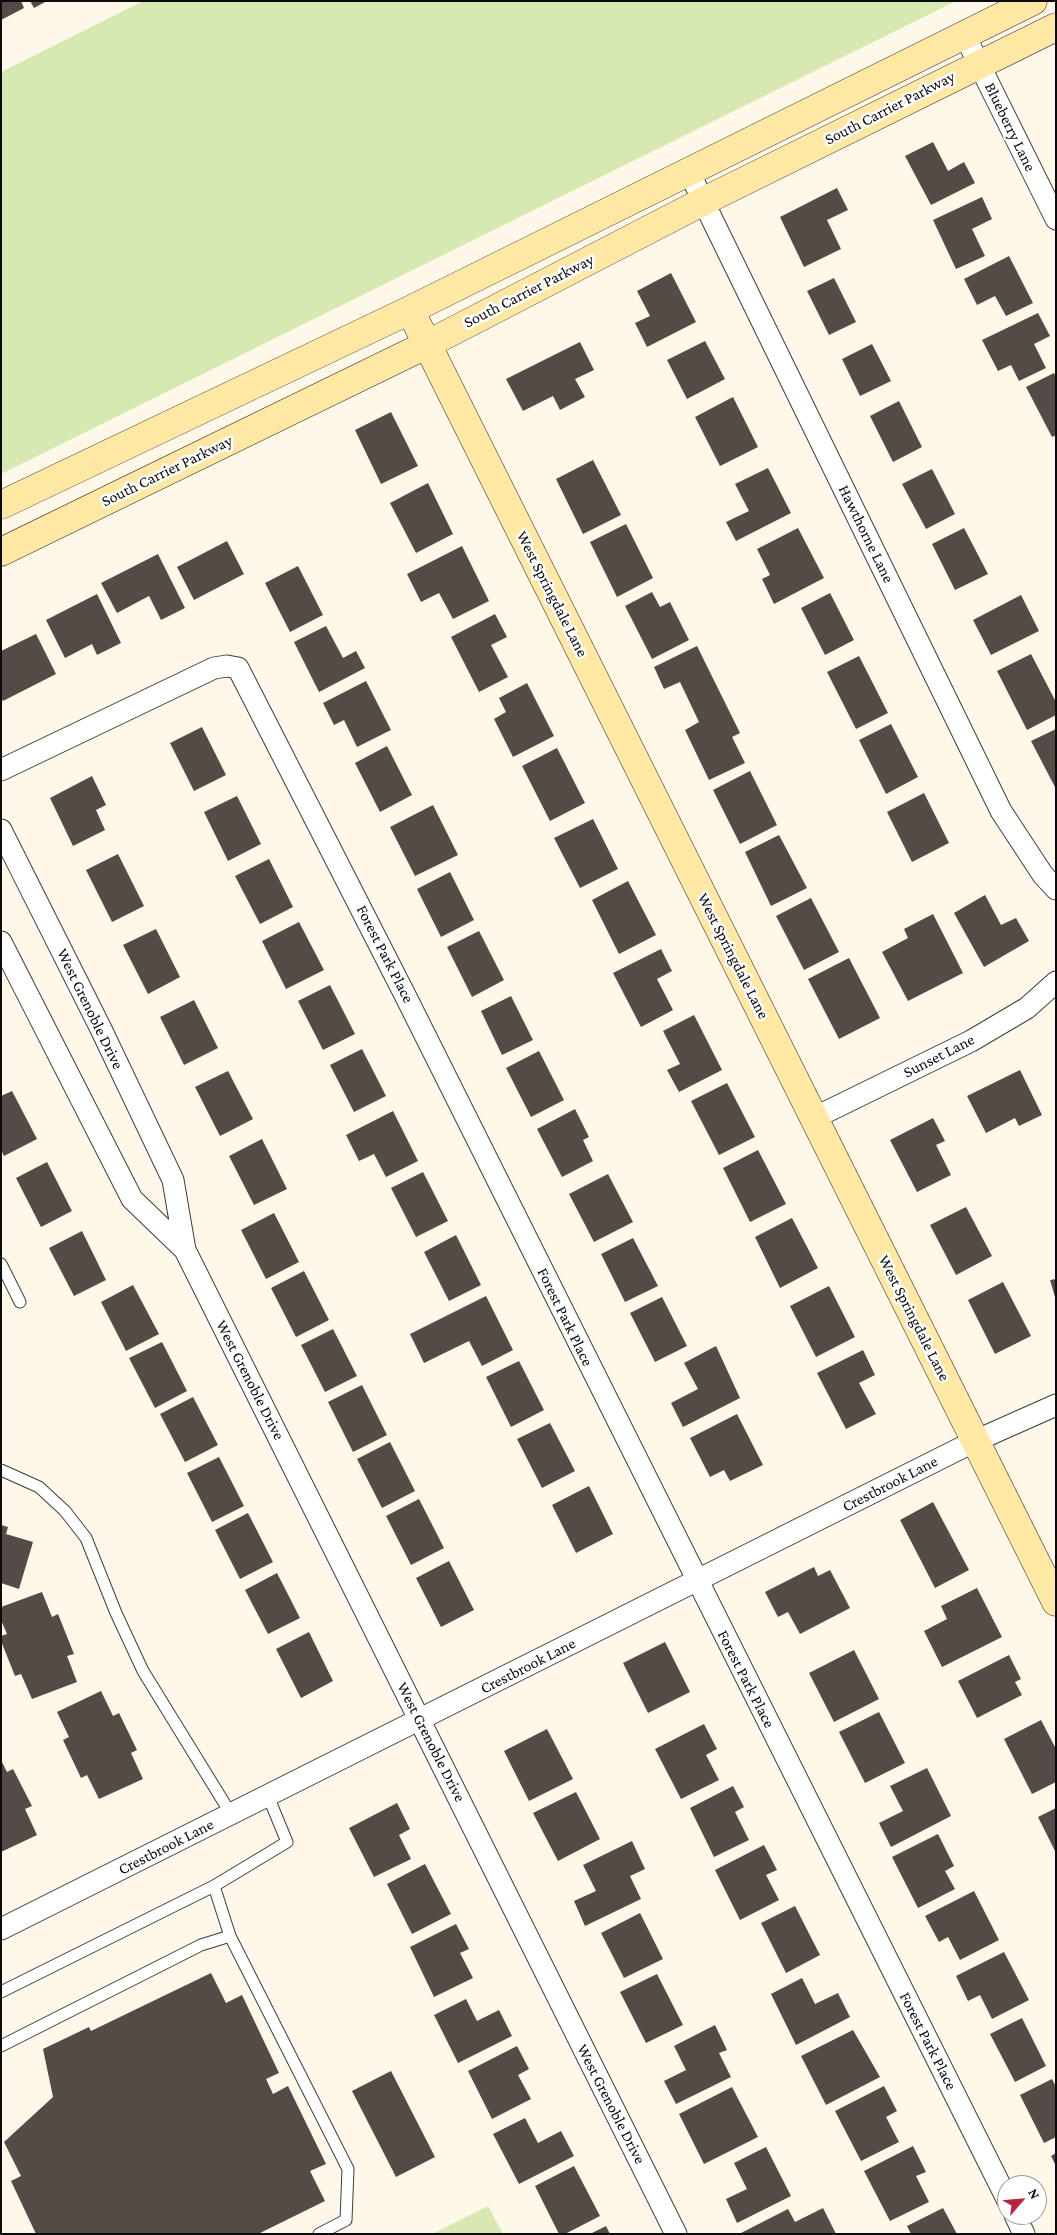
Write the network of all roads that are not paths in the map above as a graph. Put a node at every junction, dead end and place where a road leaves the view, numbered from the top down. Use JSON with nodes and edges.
{"nodes":[{"id":1,"x":1033,"y":1,"type":"edge"},
{"id":2,"x":1056,"y":27,"type":"edge"},
{"id":3,"x":964,"y":34,"type":"junction"},
{"id":4,"x":979,"y":63,"type":"junction"},
{"id":5,"x":689,"y":172,"type":"junction"},
{"id":6,"x":704,"y":201,"type":"junction"},
{"id":7,"x":1056,"y":219,"type":"edge"},
{"id":8,"x":410,"y":310,"type":"junction"},
{"id":9,"x":428,"y":344,"type":"junction"},
{"id":10,"x":1,"y":505,"type":"edge"},
{"id":11,"x":1,"y":552,"type":"edge"},
{"id":12,"x":1,"y":770,"type":"edge"},
{"id":13,"x":1,"y":830,"type":"edge"},
{"id":14,"x":1056,"y":889,"type":"edge"},
{"id":15,"x":1,"y":942,"type":"edge"},
{"id":16,"x":1056,"y":982,"type":"edge"},
{"id":17,"x":814,"y":1118,"type":"junction"},
{"id":18,"x":185,"y":1250,"type":"junction"},
{"id":19,"x":1,"y":1264,"type":"edge"},
{"id":20,"x":20,"y":1302,"type":"dead end"},
{"id":21,"x":1056,"y":1405,"type":"edge"},
{"id":22,"x":975,"y":1442,"type":"junction"},
{"id":23,"x":1,"y":1470,"type":"edge"},
{"id":24,"x":696,"y":1581,"type":"junction"},
{"id":25,"x":1056,"y":1602,"type":"edge"},
{"id":26,"x":420,"y":1720,"type":"junction"},
{"id":27,"x":268,"y":1796,"type":"junction"},
{"id":28,"x":231,"y":1814,"type":"junction"},
{"id":29,"x":214,"y":1886,"type":"junction"},
{"id":30,"x":1,"y":1929,"type":"edge"},
{"id":31,"x":230,"y":1936,"type":"junction"},
{"id":32,"x":1,"y":1992,"type":"edge"},
{"id":33,"x":1,"y":2046,"type":"edge"},
{"id":34,"x":997,"y":2179,"type":"edge"},
{"id":35,"x":319,"y":2234,"type":"edge"},
{"id":36,"x":676,"y":2234,"type":"edge"}],
"edges":[{"from":1,"to":3,"type":"main road","name":"South Carrier Parkway"},
{"from":2,"to":4,"type":"main road","name":"South Carrier Parkway"},
{"from":3,"to":4,"type":"street","name":"Blueberry Lane"},
{"from":3,"to":5,"type":"main road","name":"South Carrier Parkway"},
{"from":4,"to":6,"type":"main road","name":"South Carrier Parkway"},
{"from":4,"to":7,"type":"street","name":"Blueberry Lane"},
{"from":5,"to":6,"type":"street","name":"Hawthorne Lane"},
{"from":5,"to":8,"type":"main road","name":"South Carrier Parkway"},
{"from":6,"to":9,"type":"main road","name":"South Carrier Parkway"},
{"from":6,"to":14,"type":"street","name":"Hawthorne Lane"},
{"from":8,"to":9,"type":"main road","name":"West Springdale Lane"},
{"from":8,"to":10,"type":"main road","name":"South Carrier Parkway"},
{"from":9,"to":11,"type":"main road","name":"South Carrier Parkway"},
{"from":9,"to":17,"type":"main road","name":"West Springdale Lane"},
{"from":12,"to":24,"type":"street","name":"Forest Park Place"},
{"from":13,"to":18,"type":"street","name":"West Grenoble Drive"},
{"from":15,"to":18,"type":"street","name":"West Grenoble Drive"},
{"from":16,"to":17,"type":"street","name":"Sunset Lane"},
{"from":17,"to":22,"type":"main road","name":"West Springdale Lane"},
{"from":18,"to":26,"type":"street","name":"West Grenoble Drive"},
{"from":19,"to":20,"type":"lane"},
{"from":21,"to":22,"type":"street","name":"Crestbrook Lane"},
{"from":22,"to":24,"type":"street","name":"Crestbrook Lane"},
{"from":22,"to":25,"type":"main road","name":"West Springdale Lane"},
{"from":23,"to":28,"type":"lane"},
{"from":24,"to":26,"type":"street","name":"Crestbrook Lane"},
{"from":24,"to":34,"type":"street","name":"Forest Park Place"},
{"from":26,"to":27,"type":"street","name":"Crestbrook Lane"},
{"from":26,"to":36,"type":"street","name":"West Grenoble Drive"},
{"from":27,"to":28,"type":"street","name":"Crestbrook Lane"},
{"from":27,"to":29,"type":"lane"},
{"from":28,"to":30,"type":"street","name":"Crestbrook Lane"},
{"from":29,"to":31,"type":"lane"},
{"from":29,"to":32,"type":"lane"},
{"from":31,"to":33,"type":"lane"},
{"from":31,"to":35,"type":"lane"}]}
